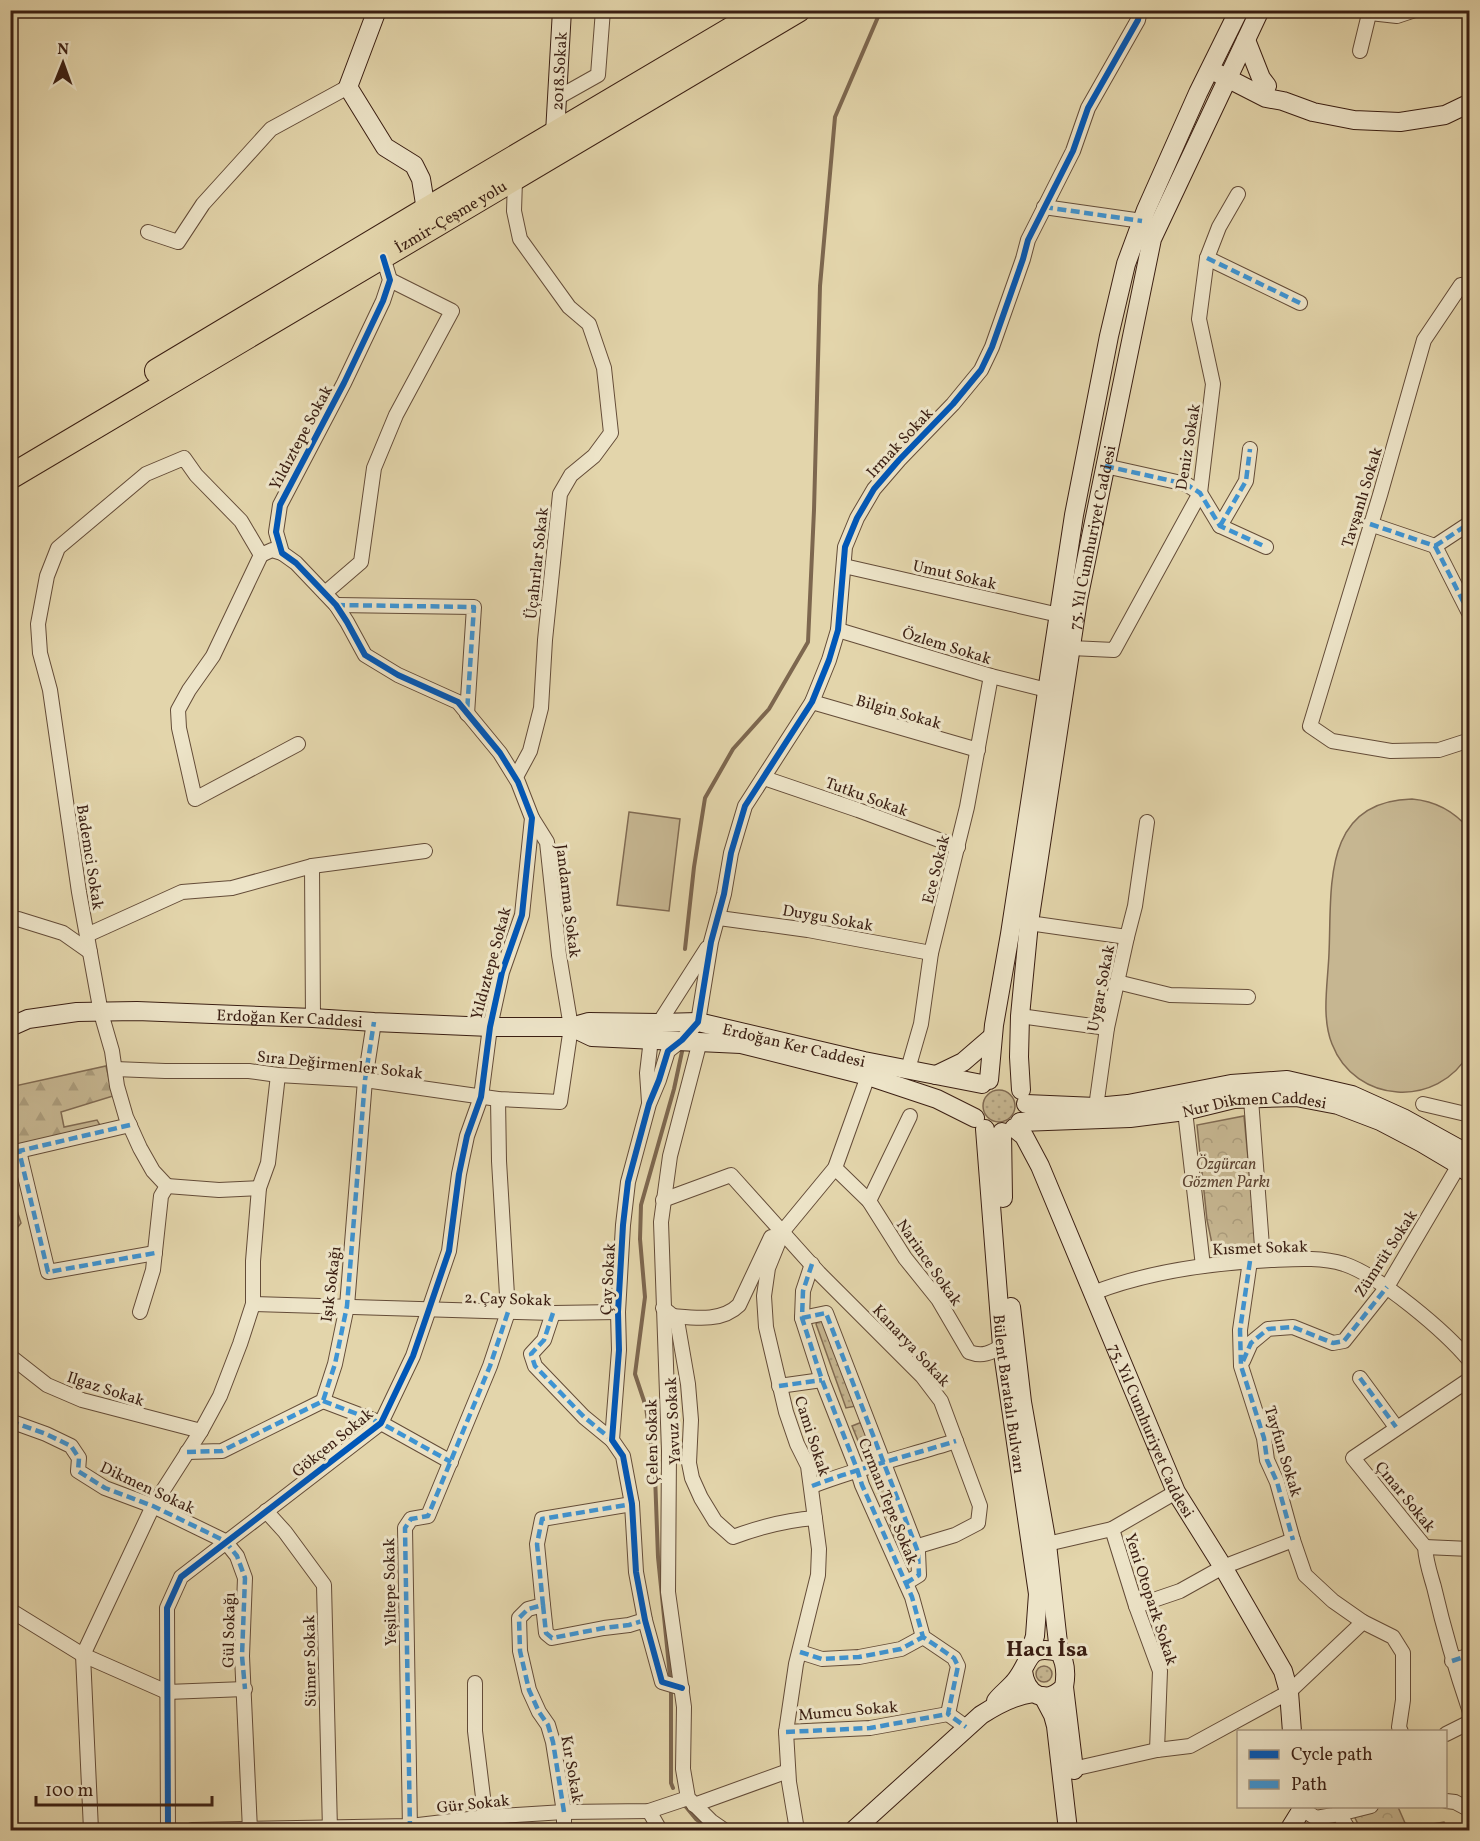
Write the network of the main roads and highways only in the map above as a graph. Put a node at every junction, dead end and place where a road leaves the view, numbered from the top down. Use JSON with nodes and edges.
{"nodes":[{"id":1,"x":764,"y":10,"type":"edge"},
{"id":2,"x":798,"y":10,"type":"edge"},
{"id":3,"x":10,"y":460,"type":"edge"},
{"id":4,"x":10,"y":477,"type":"edge"}],
"edges":[{"from":1,"to":3,"type":"highway","name":"İzmir-Çeşme yolu"},
{"from":2,"to":4,"type":"highway","name":"İzmir-Çeşme yolu"}]}
